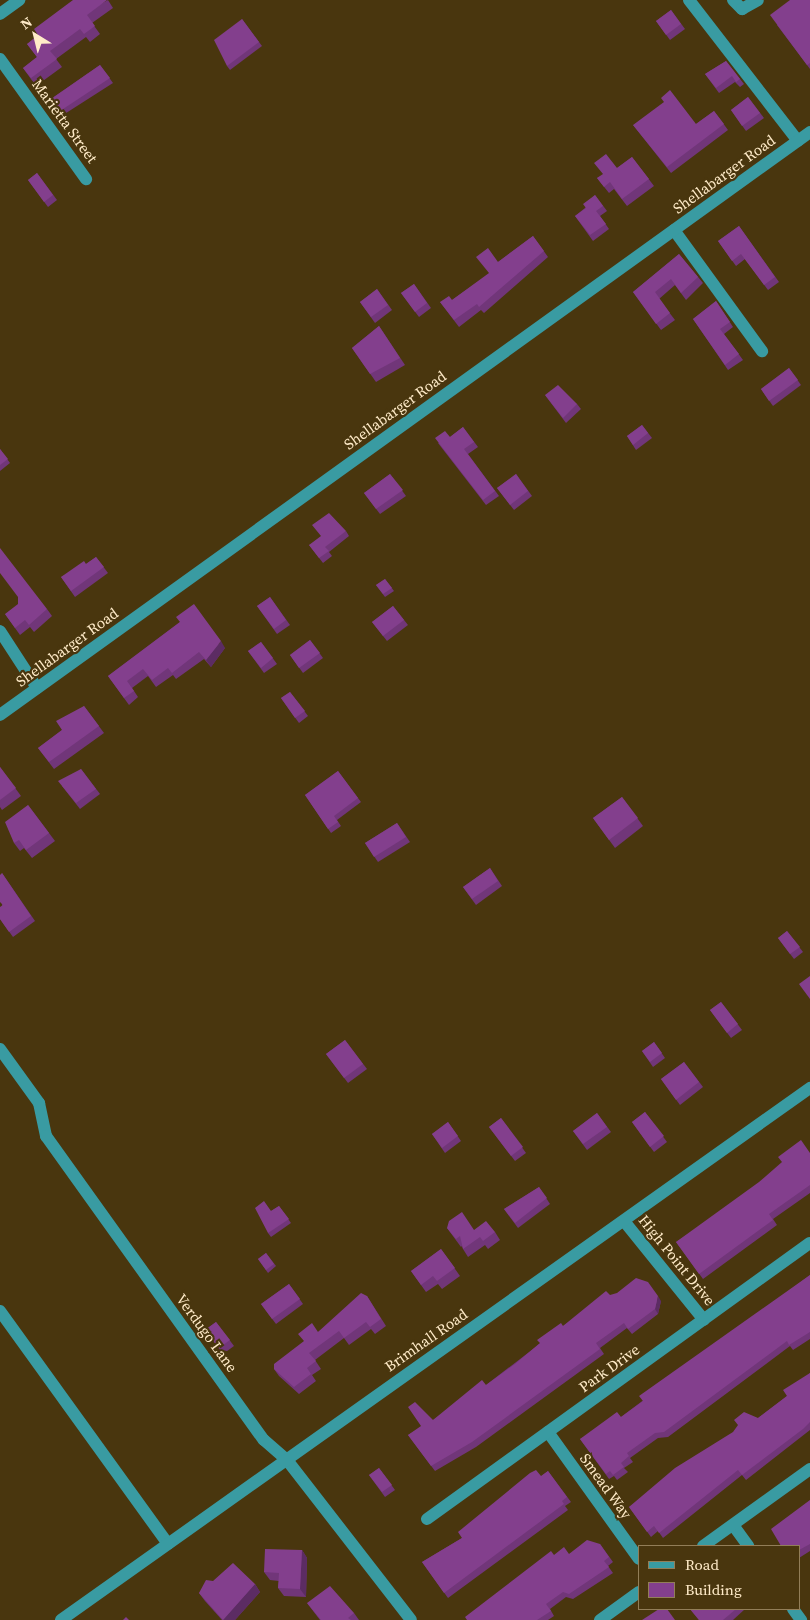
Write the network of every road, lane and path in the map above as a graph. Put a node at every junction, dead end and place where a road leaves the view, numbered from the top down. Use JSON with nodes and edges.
{"nodes":[{"id":1,"x":19,"y":0,"type":"edge"},
{"id":2,"x":689,"y":0,"type":"edge"},
{"id":3,"x":734,"y":0,"type":"edge"},
{"id":4,"x":758,"y":0,"type":"edge"},
{"id":5,"x":0,"y":14,"type":"edge"},
{"id":6,"x":0,"y":59,"type":"edge"},
{"id":7,"x":810,"y":132,"type":"edge"},
{"id":8,"x":798,"y":141,"type":"junction"},
{"id":9,"x":86,"y":178,"type":"dead end"},
{"id":10,"x":674,"y":230,"type":"junction"},
{"id":11,"x":762,"y":351,"type":"dead end"},
{"id":12,"x":0,"y":631,"type":"edge"},
{"id":13,"x":38,"y":688,"type":"junction"},
{"id":14,"x":0,"y":716,"type":"edge"},
{"id":15,"x":0,"y":1049,"type":"edge"},
{"id":16,"x":810,"y":1088,"type":"edge"},
{"id":17,"x":624,"y":1221,"type":"junction"},
{"id":18,"x":810,"y":1243,"type":"edge"},
{"id":19,"x":0,"y":1311,"type":"edge"},
{"id":20,"x":704,"y":1320,"type":"junction"},
{"id":21,"x":548,"y":1432,"type":"junction"},
{"id":22,"x":287,"y":1460,"type":"junction"},
{"id":23,"x":810,"y":1469,"type":"edge"},
{"id":24,"x":427,"y":1519,"type":"dead end"},
{"id":25,"x":733,"y":1525,"type":"junction"},
{"id":26,"x":168,"y":1544,"type":"junction"},
{"id":27,"x":704,"y":1545,"type":"edge"},
{"id":28,"x":747,"y":1545,"type":"edge"},
{"id":29,"x":638,"y":1558,"type":"edge"},
{"id":30,"x":638,"y":1593,"type":"edge"},
{"id":31,"x":61,"y":1620,"type":"edge"},
{"id":32,"x":411,"y":1620,"type":"edge"},
{"id":33,"x":600,"y":1620,"type":"edge"}],
"edges":[{"from":1,"to":5,"type":"street"},
{"from":2,"to":8,"type":"street"},
{"from":3,"to":4,"type":"street"},
{"from":6,"to":9,"type":"street","name":"Marietta Street"},
{"from":7,"to":8,"type":"street","name":"Shellabarger Road"},
{"from":8,"to":10,"type":"street","name":"Shellabarger Road"},
{"from":10,"to":11,"type":"street"},
{"from":10,"to":13,"type":"street","name":"Shellabarger Road"},
{"from":12,"to":13,"type":"street"},
{"from":13,"to":14,"type":"street","name":"Shellabarger Road"},
{"from":15,"to":22,"type":"street","name":"Verdugo Lane"},
{"from":16,"to":17,"type":"street","name":"Brimhall Road"},
{"from":17,"to":20,"type":"street","name":"High Point Drive"},
{"from":17,"to":22,"type":"street","name":"Brimhall Road"},
{"from":18,"to":20,"type":"street","name":"Park Drive"},
{"from":19,"to":26,"type":"street"},
{"from":20,"to":21,"type":"street","name":"Park Drive"},
{"from":21,"to":24,"type":"street","name":"Park Drive"},
{"from":21,"to":29,"type":"street","name":"Smead Way"},
{"from":22,"to":26,"type":"street","name":"Brimhall Road"},
{"from":22,"to":32,"type":"street","name":"Verdugo Lane"},
{"from":23,"to":25,"type":"street"},
{"from":25,"to":27,"type":"street"},
{"from":25,"to":28,"type":"street"},
{"from":26,"to":31,"type":"street","name":"Brimhall Road"},
{"from":30,"to":33,"type":"street"}]}
